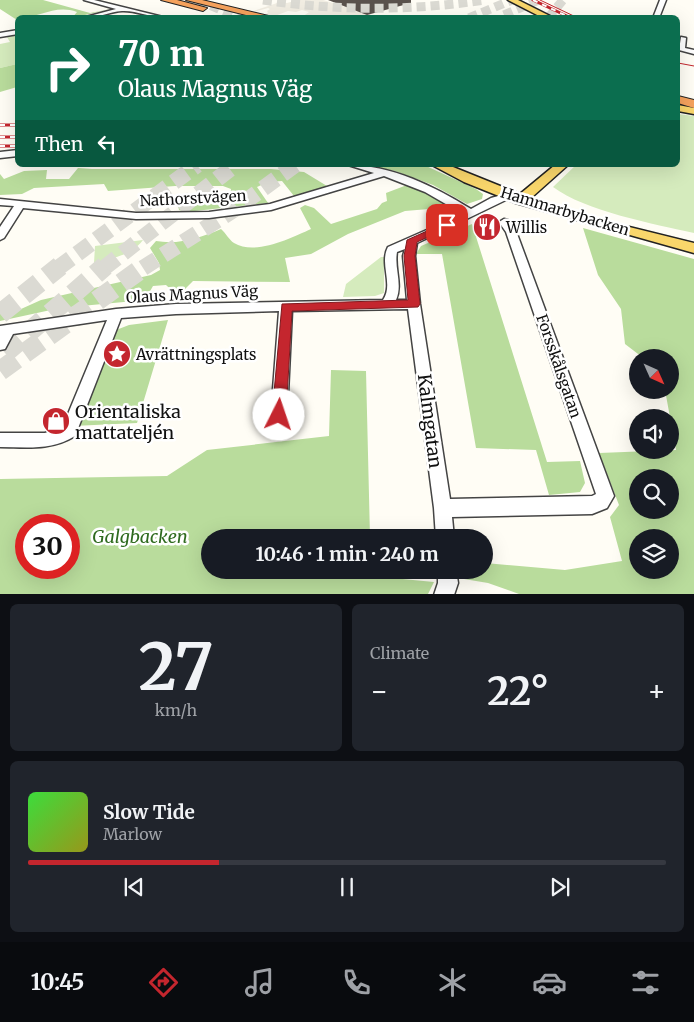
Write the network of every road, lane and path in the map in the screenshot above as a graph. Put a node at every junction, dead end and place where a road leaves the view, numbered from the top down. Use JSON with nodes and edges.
{"nodes":[{"id":1,"x":88,"y":0,"type":"edge"},
{"id":2,"x":165,"y":0,"type":"edge"},
{"id":3,"x":190,"y":0,"type":"edge"},
{"id":4,"x":200,"y":0,"type":"edge"},
{"id":5,"x":512,"y":0,"type":"edge"},
{"id":6,"x":661,"y":0,"type":"edge"},
{"id":7,"x":123,"y":8,"type":"junction"},
{"id":8,"x":230,"y":8,"type":"junction"},
{"id":9,"x":96,"y":15,"type":"edge"},
{"id":10,"x":152,"y":15,"type":"edge"},
{"id":11,"x":233,"y":15,"type":"edge"},
{"id":12,"x":260,"y":15,"type":"edge"},
{"id":13,"x":545,"y":15,"type":"edge"},
{"id":14,"x":657,"y":15,"type":"edge"},
{"id":15,"x":15,"y":32,"type":"edge"},
{"id":16,"x":2,"y":33,"type":"edge"},
{"id":17,"x":683,"y":38,"type":"edge"},
{"id":18,"x":693,"y":50,"type":"edge"},
{"id":19,"x":680,"y":92,"type":"edge"},
{"id":20,"x":694,"y":94,"type":"edge"},
{"id":21,"x":680,"y":100,"type":"edge"},
{"id":22,"x":694,"y":103,"type":"edge"},
{"id":23,"x":680,"y":110,"type":"edge"},
{"id":24,"x":694,"y":112,"type":"edge"},
{"id":25,"x":15,"y":153,"type":"edge"},
{"id":26,"x":0,"y":155,"type":"edge"},
{"id":27,"x":361,"y":167,"type":"edge"},
{"id":28,"x":443,"y":167,"type":"edge"},
{"id":29,"x":454,"y":167,"type":"edge"},
{"id":30,"x":549,"y":167,"type":"edge"},
{"id":31,"x":559,"y":167,"type":"edge"},
{"id":32,"x":384,"y":173,"type":"junction"},
{"id":33,"x":519,"y":195,"type":"junction"},
{"id":34,"x":0,"y":202,"type":"edge"},
{"id":35,"x":21,"y":203,"type":"junction"},
{"id":36,"x":470,"y":214,"type":"junction"},
{"id":37,"x":504,"y":222,"type":"dead end"},
{"id":38,"x":0,"y":236,"type":"edge"},
{"id":39,"x":694,"y":239,"type":"edge"},
{"id":40,"x":412,"y":240,"type":"junction"},
{"id":41,"x":694,"y":248,"type":"edge"},
{"id":42,"x":414,"y":304,"type":"junction"},
{"id":43,"x":386,"y":306,"type":"junction"},
{"id":44,"x":286,"y":307,"type":"junction"},
{"id":45,"x":116,"y":314,"type":"junction"},
{"id":46,"x":4,"y":330,"type":"edge"},
{"id":47,"x":0,"y":345,"type":"edge"},
{"id":48,"x":279,"y":415,"type":"dead end"},
{"id":49,"x":0,"y":440,"type":"edge"},
{"id":50,"x":443,"y":508,"type":"junction"},
{"id":51,"x":444,"y":529,"type":"edge"},
{"id":52,"x":447,"y":579,"type":"edge"},
{"id":53,"x":444,"y":594,"type":"edge"}],
"edges":[{"from":1,"to":7,"type":"street"},
{"from":2,"to":11,"type":"highway"},
{"from":3,"to":8,"type":"highway"},
{"from":4,"to":8,"type":"highway"},
{"from":5,"to":13,"type":"main road"},
{"from":6,"to":14,"type":"street"},
{"from":7,"to":9,"type":"street"},
{"from":7,"to":10,"type":"street"},
{"from":8,"to":12,"type":"highway"},
{"from":15,"to":16,"type":"street"},
{"from":17,"to":18,"type":"street"},
{"from":19,"to":20,"type":"highway"},
{"from":21,"to":22,"type":"highway"},
{"from":23,"to":24,"type":"main road"},
{"from":25,"to":26,"type":"street"},
{"from":27,"to":32,"type":"street"},
{"from":28,"to":33,"type":"main road","name":"Hammarbybacken"},
{"from":29,"to":33,"type":"main road","name":"Hammarbybacken"},
{"from":30,"to":33,"type":"main road"},
{"from":31,"to":33,"type":"main road"},
{"from":32,"to":35,"type":"street","name":"Nathorstvägen"},
{"from":32,"to":36,"type":"street"},
{"from":33,"to":36,"type":"street"},
{"from":33,"to":39,"type":"main road","name":"Hammarbybacken"},
{"from":33,"to":41,"type":"main road","name":"Hammarbybacken"},
{"from":34,"to":35,"type":"street","name":"Nathorstvägen"},
{"from":35,"to":38,"type":"street"},
{"from":36,"to":40,"type":"street"},
{"from":37,"to":50,"type":"street","name":"Forsskålsgatan"},
{"from":40,"to":42,"type":"street"},
{"from":40,"to":43,"type":"street"},
{"from":42,"to":43,"type":"street","name":"Olaus Magnus Väg"},
{"from":42,"to":50,"type":"street","name":"Kalmgatan"},
{"from":43,"to":44,"type":"street","name":"Olaus Magnus Väg"},
{"from":44,"to":45,"type":"street","name":"Olaus Magnus Väg"},
{"from":44,"to":48,"type":"street"},
{"from":45,"to":46,"type":"street","name":"Olaus Magnus Väg"},
{"from":45,"to":49,"type":"street"},
{"from":46,"to":47,"type":"street"},
{"from":50,"to":51,"type":"street","name":"Kalmgatan"},
{"from":52,"to":53,"type":"street"}]}
